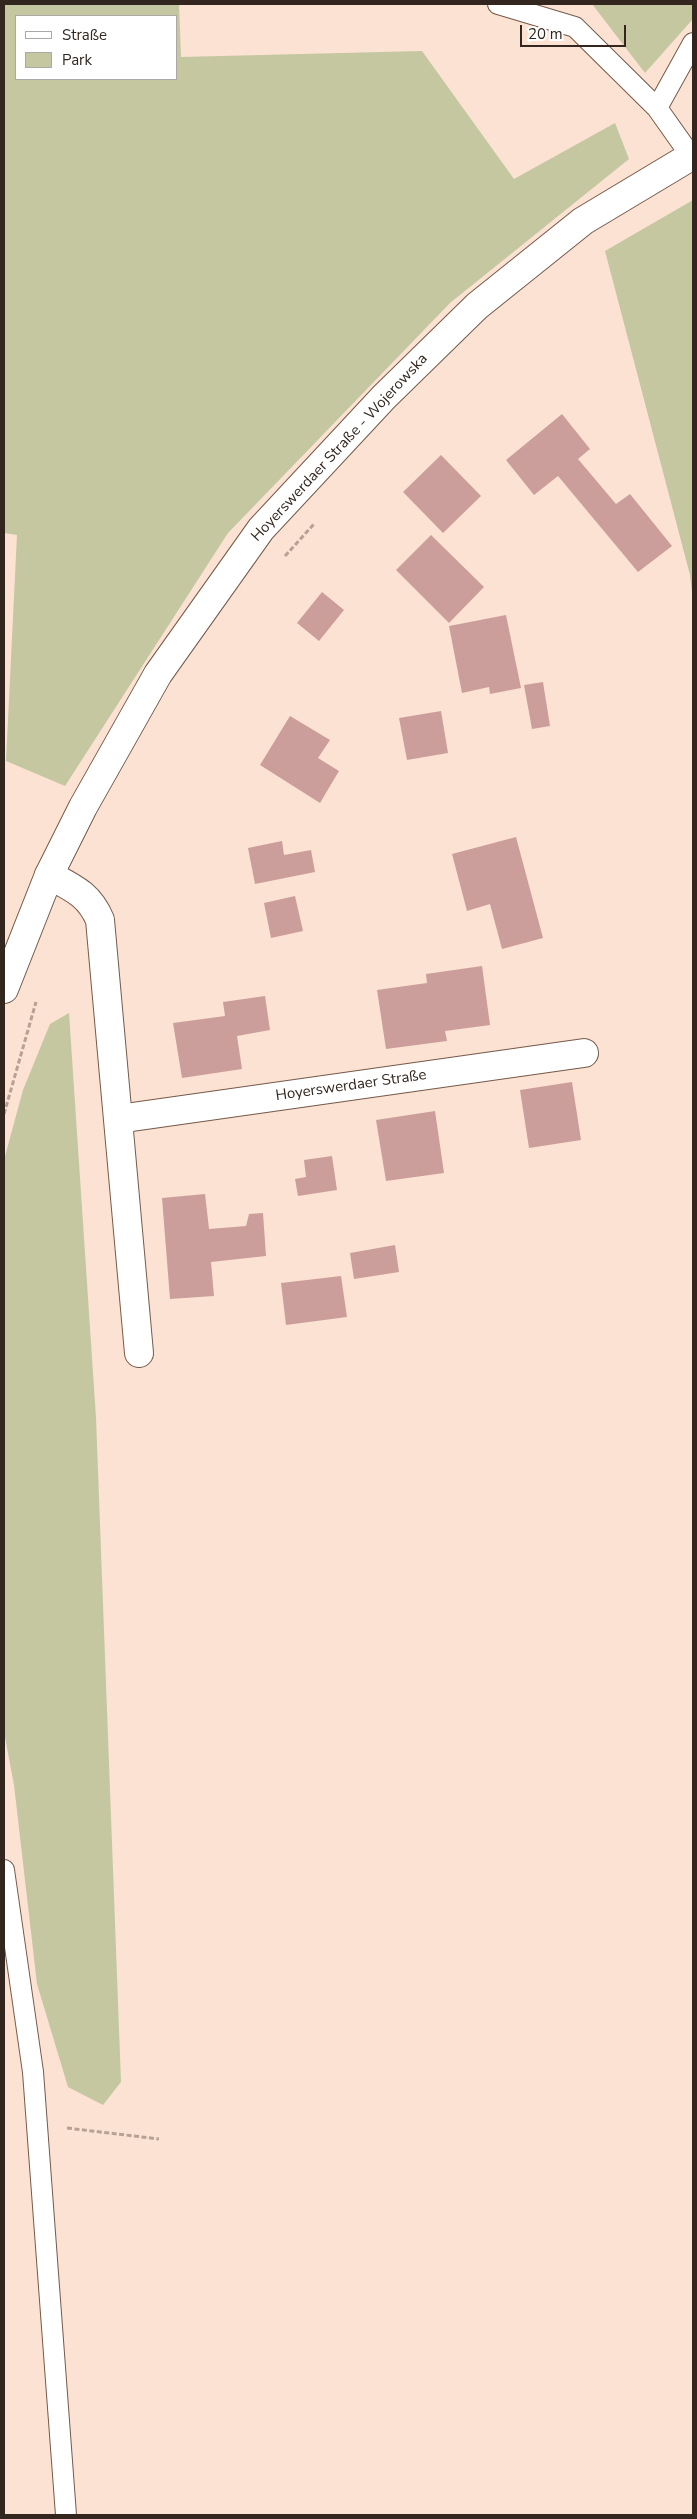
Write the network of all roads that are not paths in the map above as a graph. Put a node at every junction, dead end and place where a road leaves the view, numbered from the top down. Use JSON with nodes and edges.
{"nodes":[{"id":1,"x":498,"y":4,"type":"edge"},
{"id":2,"x":693,"y":43,"type":"edge"},
{"id":3,"x":656,"y":108,"type":"junction"},
{"id":4,"x":692,"y":156,"type":"edge"},
{"id":5,"x":49,"y":875,"type":"junction"},
{"id":6,"x":4,"y":989,"type":"edge"},
{"id":7,"x":584,"y":1053,"type":"dead end"},
{"id":8,"x":118,"y":1119,"type":"junction"},
{"id":9,"x":139,"y":1353,"type":"dead end"},
{"id":10,"x":4,"y":1870,"type":"edge"},
{"id":11,"x":66,"y":2515,"type":"edge"}],
"edges":[{"from":1,"to":3,"type":"lane"},
{"from":2,"to":3,"type":"lane"},
{"from":3,"to":4,"type":"lane"},
{"from":4,"to":5,"type":"main road","name":"Hoyerswerdaer Straße - Wojerowska"},
{"from":5,"to":6,"type":"main road","name":"Hoyerswerdaer Straße - Wojerowska"},
{"from":5,"to":8,"type":"main road"},
{"from":7,"to":8,"type":"main road","name":"Hoyerswerdaer Straße"},
{"from":8,"to":9,"type":"main road"},
{"from":10,"to":11,"type":"lane"}]}
